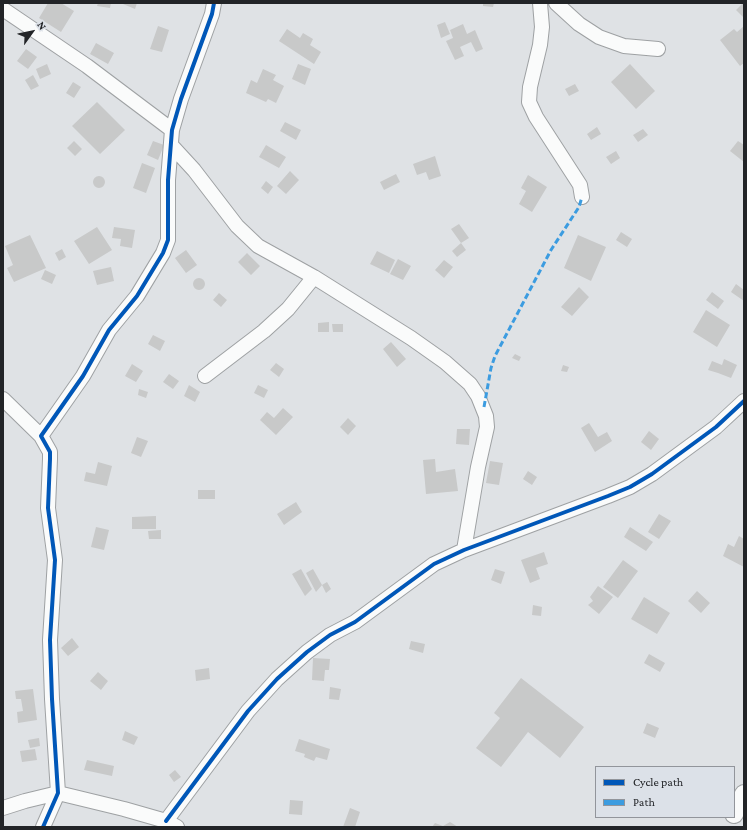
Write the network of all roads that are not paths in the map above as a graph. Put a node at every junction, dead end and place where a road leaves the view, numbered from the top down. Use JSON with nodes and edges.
{"nodes":[{"id":1,"x":214,"y":3,"type":"edge"},
{"id":2,"x":540,"y":3,"type":"edge"},
{"id":3,"x":556,"y":3,"type":"edge"},
{"id":4,"x":3,"y":9,"type":"edge"},
{"id":5,"x":658,"y":49,"type":"dead end"},
{"id":6,"x":172,"y":130,"type":"junction"},
{"id":7,"x":171,"y":145,"type":"junction"},
{"id":8,"x":582,"y":197,"type":"dead end"},
{"id":9,"x":314,"y":278,"type":"junction"},
{"id":10,"x":205,"y":376,"type":"dead end"},
{"id":11,"x":3,"y":399,"type":"edge"},
{"id":12,"x":744,"y":400,"type":"edge"},
{"id":13,"x":41,"y":436,"type":"junction"},
{"id":14,"x":464,"y":550,"type":"junction"},
{"id":15,"x":58,"y":794,"type":"junction"},
{"id":16,"x":744,"y":794,"type":"edge"},
{"id":17,"x":3,"y":808,"type":"edge"},
{"id":18,"x":735,"y":812,"type":"edge"},
{"id":19,"x":732,"y":818,"type":"edge"},
{"id":20,"x":172,"y":824,"type":"edge"},
{"id":21,"x":43,"y":827,"type":"edge"},
{"id":22,"x":728,"y":827,"type":"edge"}],
"edges":[{"from":1,"to":6,"type":"street"},
{"from":2,"to":8,"type":"street"},
{"from":3,"to":5,"type":"street"},
{"from":4,"to":6,"type":"street"},
{"from":6,"to":7,"type":"street"},
{"from":7,"to":9,"type":"street"},
{"from":7,"to":13,"type":"street"},
{"from":9,"to":10,"type":"street"},
{"from":9,"to":14,"type":"street"},
{"from":11,"to":13,"type":"street"},
{"from":12,"to":14,"type":"street"},
{"from":13,"to":15,"type":"street"},
{"from":14,"to":20,"type":"street"},
{"from":15,"to":17,"type":"street"},
{"from":15,"to":20,"type":"street"},
{"from":15,"to":21,"type":"street"},
{"from":16,"to":18,"type":"street"},
{"from":19,"to":22,"type":"street"}]}
